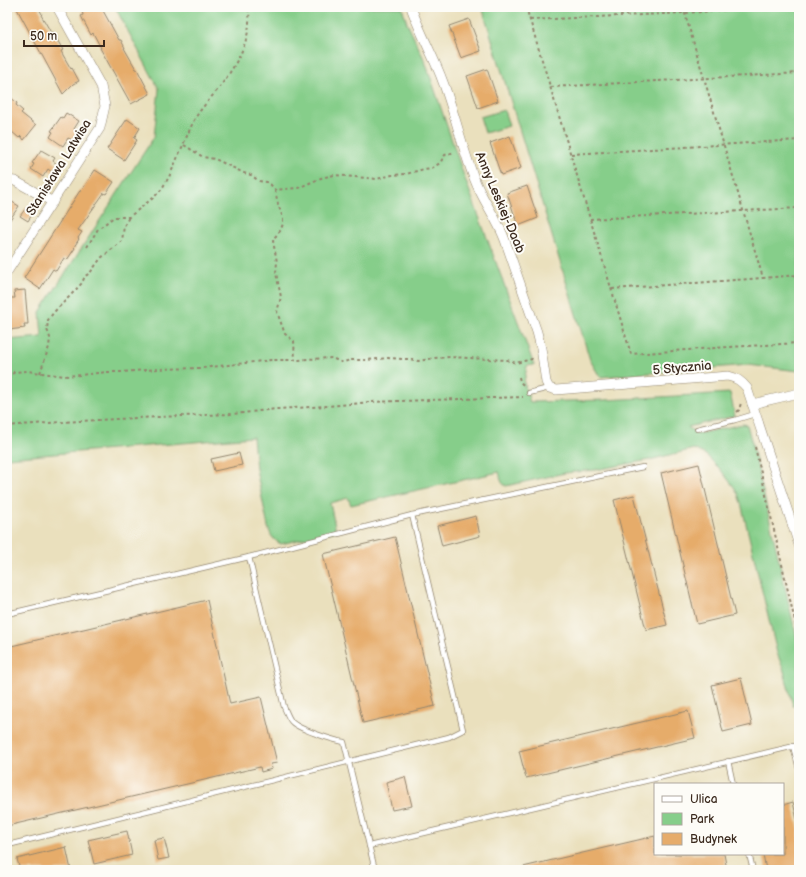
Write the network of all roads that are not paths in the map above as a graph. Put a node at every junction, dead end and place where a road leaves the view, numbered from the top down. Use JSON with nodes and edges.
{"nodes":[{"id":1,"x":58,"y":7,"type":"edge"},
{"id":2,"x":411,"y":7,"type":"edge"},
{"id":3,"x":7,"y":180,"type":"edge"},
{"id":4,"x":53,"y":202,"type":"junction"},
{"id":5,"x":7,"y":272,"type":"edge"},
{"id":6,"x":549,"y":388,"type":"junction"},
{"id":7,"x":529,"y":393,"type":"dead end"},
{"id":8,"x":799,"y":393,"type":"edge"},
{"id":9,"x":752,"y":404,"type":"junction"},
{"id":10,"x":755,"y":414,"type":"junction"},
{"id":11,"x":697,"y":429,"type":"dead end"},
{"id":12,"x":643,"y":467,"type":"dead end"},
{"id":13,"x":412,"y":515,"type":"junction"},
{"id":14,"x":799,"y":545,"type":"edge"},
{"id":15,"x":249,"y":557,"type":"junction"},
{"id":16,"x":7,"y":614,"type":"edge"},
{"id":17,"x":799,"y":745,"type":"edge"},
{"id":18,"x":793,"y":746,"type":"junction"},
{"id":19,"x":348,"y":761,"type":"junction"},
{"id":20,"x":728,"y":761,"type":"junction"},
{"id":21,"x":799,"y":769,"type":"edge"},
{"id":22,"x":733,"y":783,"type":"edge"},
{"id":23,"x":7,"y":844,"type":"edge"},
{"id":24,"x":369,"y":846,"type":"junction"},
{"id":25,"x":749,"y":855,"type":"edge"},
{"id":26,"x":375,"y":870,"type":"edge"},
{"id":27,"x":753,"y":870,"type":"edge"}],
"edges":[{"from":1,"to":4,"type":"street","name":"Stanisława Latwisa"},
{"from":2,"to":6,"type":"street","name":"Anny Leskiej-Daab"},
{"from":3,"to":4,"type":"street"},
{"from":4,"to":5,"type":"street","name":"Stanisława Latwisa"},
{"from":6,"to":7,"type":"lane"},
{"from":6,"to":9,"type":"street","name":"5 Stycznia"},
{"from":8,"to":9,"type":"street"},
{"from":9,"to":10,"type":"street","name":"5 Stycznia"},
{"from":10,"to":11,"type":"lane"},
{"from":10,"to":14,"type":"street","name":"5 Stycznia"},
{"from":12,"to":13,"type":"lane"},
{"from":13,"to":15,"type":"lane"},
{"from":13,"to":19,"type":"lane"},
{"from":15,"to":16,"type":"lane"},
{"from":15,"to":19,"type":"lane"},
{"from":17,"to":18,"type":"lane"},
{"from":18,"to":20,"type":"lane"},
{"from":18,"to":21,"type":"lane"},
{"from":19,"to":23,"type":"lane"},
{"from":19,"to":24,"type":"lane"},
{"from":20,"to":22,"type":"lane"},
{"from":20,"to":24,"type":"lane"},
{"from":24,"to":26,"type":"lane"},
{"from":25,"to":27,"type":"lane"}]}
